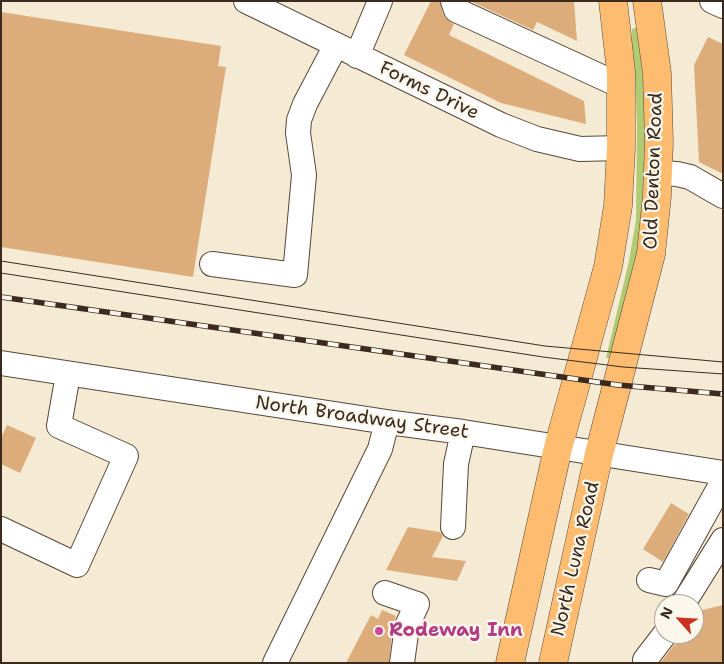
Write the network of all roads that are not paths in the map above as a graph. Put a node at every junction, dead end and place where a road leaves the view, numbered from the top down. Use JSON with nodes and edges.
{"nodes":[{"id":1,"x":246,"y":1,"type":"edge"},
{"id":2,"x":380,"y":1,"type":"edge"},
{"id":3,"x":453,"y":1,"type":"edge"},
{"id":4,"x":647,"y":1,"type":"edge"},
{"id":5,"x":712,"y":1,"type":"edge"},
{"id":6,"x":619,"y":2,"type":"edge"},
{"id":7,"x":723,"y":6,"type":"edge"},
{"id":8,"x":336,"y":45,"type":"junction"},
{"id":9,"x":357,"y":56,"type":"junction"},
{"id":10,"x":621,"y":86,"type":"junction"},
{"id":11,"x":621,"y":148,"type":"junction"},
{"id":12,"x":658,"y":173,"type":"junction"},
{"id":13,"x":723,"y":196,"type":"edge"},
{"id":14,"x":212,"y":264,"type":"dead end"},
{"id":15,"x":1,"y":363,"type":"edge"},
{"id":16,"x":68,"y":374,"type":"junction"},
{"id":17,"x":386,"y":422,"type":"junction"},
{"id":18,"x":463,"y":432,"type":"junction"},
{"id":19,"x":558,"y":448,"type":"junction"},
{"id":20,"x":600,"y":454,"type":"junction"},
{"id":21,"x":723,"y":473,"type":"edge"},
{"id":22,"x":723,"y":481,"type":"edge"},
{"id":23,"x":453,"y":527,"type":"dead end"},
{"id":24,"x":1,"y":529,"type":"edge"},
{"id":25,"x":723,"y":540,"type":"edge"},
{"id":26,"x":650,"y":580,"type":"dead end"},
{"id":27,"x":385,"y":594,"type":"dead end"},
{"id":28,"x":689,"y":594,"type":"edge"},
{"id":29,"x":657,"y":644,"type":"edge"},
{"id":30,"x":276,"y":663,"type":"edge"},
{"id":31,"x":402,"y":663,"type":"edge"},
{"id":32,"x":510,"y":663,"type":"edge"},
{"id":33,"x":553,"y":663,"type":"edge"},
{"id":34,"x":645,"y":663,"type":"edge"}],
"edges":[{"from":1,"to":8,"type":"street","name":"Forms Drive"},
{"from":2,"to":9,"type":"street"},
{"from":3,"to":10,"type":"street"},
{"from":4,"to":12,"type":"main road","name":"Old Denton Road"},
{"from":5,"to":7,"type":"street"},
{"from":6,"to":10,"type":"main road","name":"Old Denton Road"},
{"from":8,"to":9,"type":"street","name":"Forms Drive"},
{"from":8,"to":14,"type":"street"},
{"from":9,"to":11,"type":"street","name":"Forms Drive"},
{"from":10,"to":11,"type":"main road","name":"Old Denton Road"},
{"from":11,"to":19,"type":"main road","name":"Old Denton Road"},
{"from":12,"to":13,"type":"street"},
{"from":12,"to":20,"type":"main road","name":"Old Denton Road"},
{"from":15,"to":16,"type":"street","name":"North Broadway Street"},
{"from":16,"to":17,"type":"street","name":"North Broadway Street"},
{"from":16,"to":24,"type":"street"},
{"from":17,"to":18,"type":"street","name":"North Broadway Street"},
{"from":17,"to":30,"type":"street"},
{"from":18,"to":19,"type":"street","name":"North Broadway Street"},
{"from":18,"to":23,"type":"street"},
{"from":19,"to":20,"type":"street","name":"North Broadway Street"},
{"from":19,"to":32,"type":"main road"},
{"from":20,"to":21,"type":"street","name":"North Broadway Street"},
{"from":20,"to":33,"type":"main road","name":"North Luna Road"},
{"from":22,"to":26,"type":"street"},
{"from":25,"to":28,"type":"street"},
{"from":27,"to":31,"type":"street"},
{"from":29,"to":34,"type":"street"}]}
